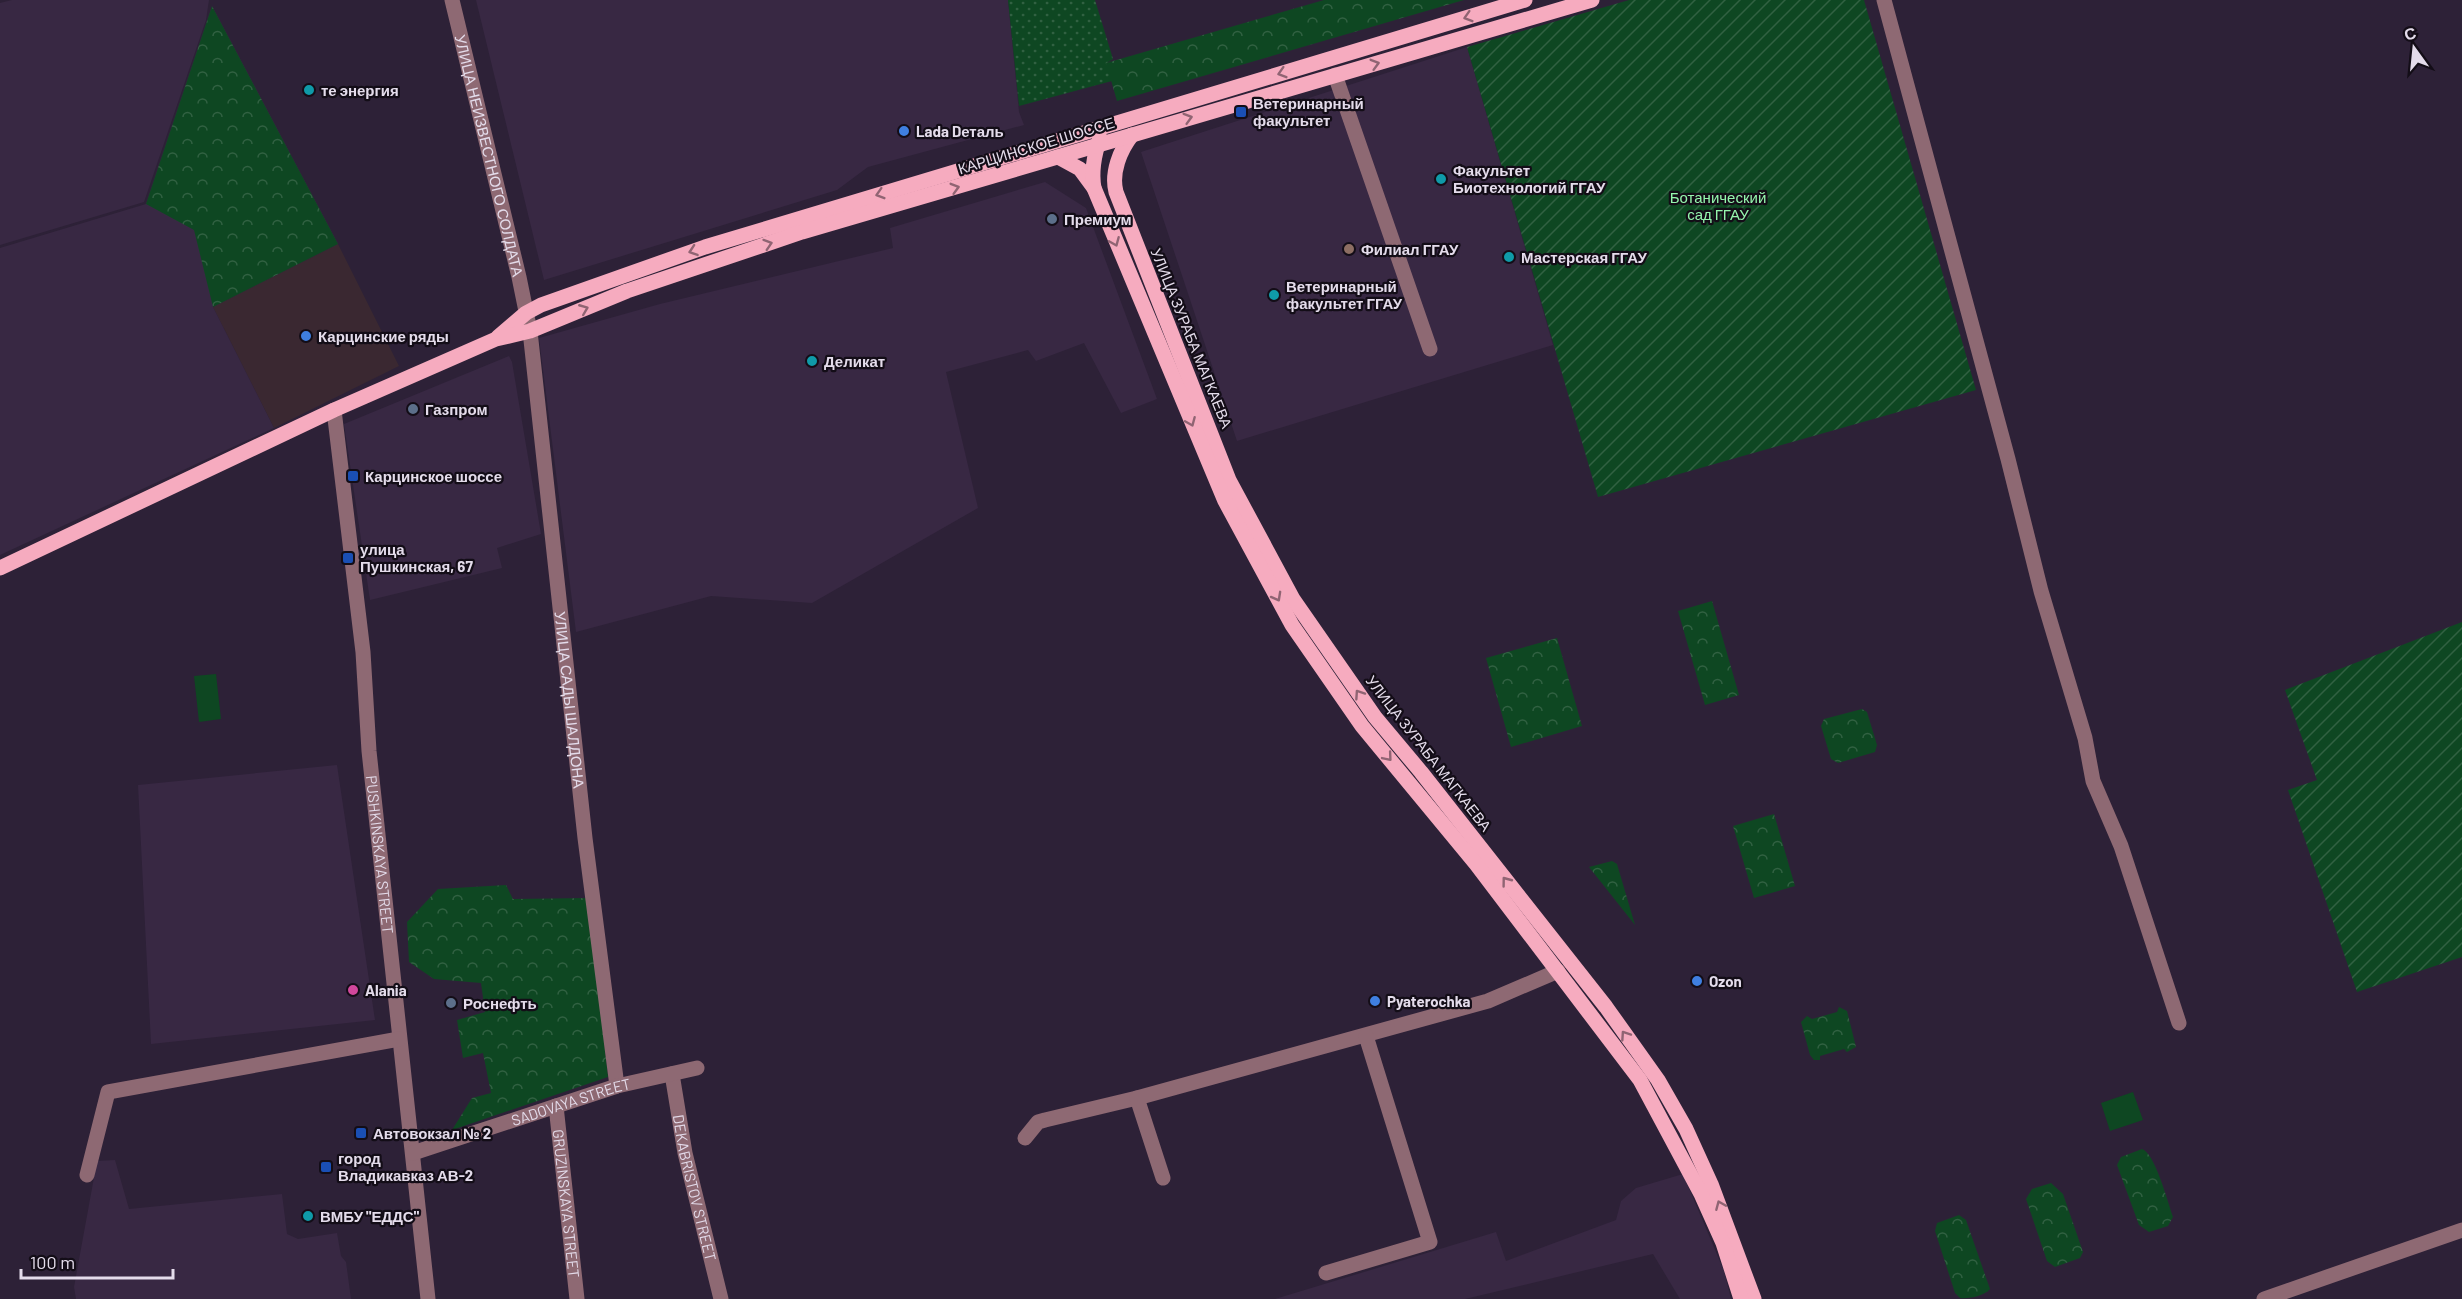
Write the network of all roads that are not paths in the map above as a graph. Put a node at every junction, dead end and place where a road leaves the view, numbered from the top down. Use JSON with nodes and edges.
{"nodes":[{"id":1,"x":452,"y":0,"type":"edge"},
{"id":2,"x":1524,"y":0,"type":"edge"},
{"id":3,"x":1592,"y":0,"type":"edge"},
{"id":4,"x":1884,"y":0,"type":"edge"},
{"id":5,"x":1335,"y":75,"type":"junction"},
{"id":6,"x":1117,"y":123,"type":"junction"},
{"id":7,"x":1077,"y":135,"type":"junction"},
{"id":8,"x":1132,"y":135,"type":"junction"},
{"id":9,"x":1099,"y":144,"type":"junction"},
{"id":10,"x":1058,"y":158,"type":"junction"},
{"id":11,"x":1114,"y":184,"type":"junction"},
{"id":12,"x":1094,"y":188,"type":"junction"},
{"id":13,"x":526,"y":313,"type":"junction"},
{"id":14,"x":530,"y":331,"type":"junction"},
{"id":15,"x":496,"y":339,"type":"junction"},
{"id":16,"x":1430,"y":349,"type":"dead end"},
{"id":17,"x":334,"y":410,"type":"junction"},
{"id":18,"x":0,"y":568,"type":"edge"},
{"id":19,"x":1368,"y":721,"type":"junction"},
{"id":20,"x":1558,"y":971,"type":"junction"},
{"id":21,"x":2179,"y":1023,"type":"dead end"},
{"id":22,"x":1366,"y":1036,"type":"junction"},
{"id":23,"x":399,"y":1039,"type":"junction"},
{"id":24,"x":697,"y":1068,"type":"dead end"},
{"id":25,"x":672,"y":1074,"type":"junction"},
{"id":26,"x":617,"y":1086,"type":"junction"},
{"id":27,"x":1137,"y":1098,"type":"junction"},
{"id":28,"x":556,"y":1106,"type":"junction"},
{"id":29,"x":1025,"y":1138,"type":"dead end"},
{"id":30,"x":413,"y":1153,"type":"junction"},
{"id":31,"x":87,"y":1175,"type":"dead end"},
{"id":32,"x":1163,"y":1178,"type":"dead end"},
{"id":33,"x":2462,"y":1230,"type":"edge"},
{"id":34,"x":1326,"y":1273,"type":"dead end"},
{"id":35,"x":428,"y":1299,"type":"edge"},
{"id":36,"x":577,"y":1299,"type":"edge"},
{"id":37,"x":722,"y":1299,"type":"edge"},
{"id":38,"x":1741,"y":1299,"type":"edge"},
{"id":39,"x":1754,"y":1299,"type":"edge"},
{"id":40,"x":2264,"y":1299,"type":"edge"}],
"edges":[{"from":1,"to":13,"type":"street","name":"УЛИЦА НЕИЗВЕСТНОГО СОЛДАТА"},
{"from":2,"to":6,"type":"main road","name":"КАРЦИНСКОЕ ШОССЕ","one_way":true},
{"from":5,"to":3,"type":"main road","name":"КАРЦИНСКОЕ ШОССЕ","one_way":true},
{"from":4,"to":21,"type":"street"},
{"from":8,"to":5,"type":"main road","name":"КАРЦИНСКОЕ ШОССЕ","one_way":true},
{"from":5,"to":16,"type":"street"},
{"from":6,"to":7,"type":"main road","name":"КАРЦИНСКОЕ ШОССЕ"},
{"from":6,"to":9,"type":"main road"},
{"from":7,"to":9,"type":"main road"},
{"from":7,"to":13,"type":"main road","name":"КАРЦИНСКОЕ ШОССЕ","one_way":true},
{"from":8,"to":9,"type":"main road","name":"КАРЦИНСКОЕ ШОССЕ"},
{"from":8,"to":11,"type":"main road"},
{"from":9,"to":10,"type":"main road","name":"КАРЦИНСКОЕ ШОССЕ"},
{"from":9,"to":11,"type":"main road","name":"УЛИЦА ЗУРАБА МАГКАЕВА"},
{"from":9,"to":12,"type":"main road"},
{"from":10,"to":12,"type":"main road","name":"УЛИЦА ЗУРАБА МАГКАЕВА"},
{"from":14,"to":10,"type":"main road","name":"КАРЦИНСКОЕ ШОССЕ","one_way":true},
{"from":19,"to":11,"type":"main road","name":"УЛИЦА ЗУРАБА МАГКАЕВА","one_way":true},
{"from":12,"to":19,"type":"main road","name":"УЛИЦА ЗУРАБА МАГКАЕВА","one_way":true},
{"from":13,"to":14,"type":"street","name":"УЛИЦА САДЫ ШАЛДОНА"},
{"from":13,"to":15,"type":"main road","name":"КАРЦИНСКОЕ ШОССЕ"},
{"from":14,"to":15,"type":"main road","name":"КАРЦИНСКОЕ ШОССЕ"},
{"from":14,"to":26,"type":"street","name":"УЛИЦА САДЫ ШАЛДОНА"},
{"from":15,"to":17,"type":"main road","name":"КАРЦИНСКОЕ ШОССЕ"},
{"from":17,"to":18,"type":"main road","name":"КАРЦИНСКОЕ ШОССЕ"},
{"from":17,"to":23,"type":"street","name":"PUSHKINSKAYA STREET"},
{"from":19,"to":20,"type":"main road","name":"УЛИЦА ЗУРАБА МАГКАЕВА","one_way":true},
{"from":39,"to":19,"type":"main road","name":"УЛИЦА ЗУРАБА МАГКАЕВА","one_way":true},
{"from":20,"to":22,"type":"street"},
{"from":20,"to":38,"type":"main road","name":"УЛИЦА ЗУРАБА МАГКАЕВА"},
{"from":22,"to":27,"type":"street"},
{"from":22,"to":34,"type":"street"},
{"from":23,"to":30,"type":"street","name":"PUSHKINSKAYA STREET"},
{"from":23,"to":31,"type":"street"},
{"from":24,"to":25,"type":"street","name":"SADOVAYA STREET"},
{"from":25,"to":26,"type":"street","name":"SADOVAYA STREET"},
{"from":25,"to":37,"type":"street","name":"DEKABRISTOV STREET"},
{"from":26,"to":28,"type":"street","name":"SADOVAYA STREET"},
{"from":27,"to":29,"type":"street"},
{"from":27,"to":32,"type":"street"},
{"from":28,"to":30,"type":"street","name":"SADOVAYA STREET"},
{"from":28,"to":36,"type":"street","name":"GRUZINSKAYA STREET"},
{"from":30,"to":35,"type":"street","name":"PUSHKINSKAYA STREET"},
{"from":33,"to":40,"type":"street"}]}
